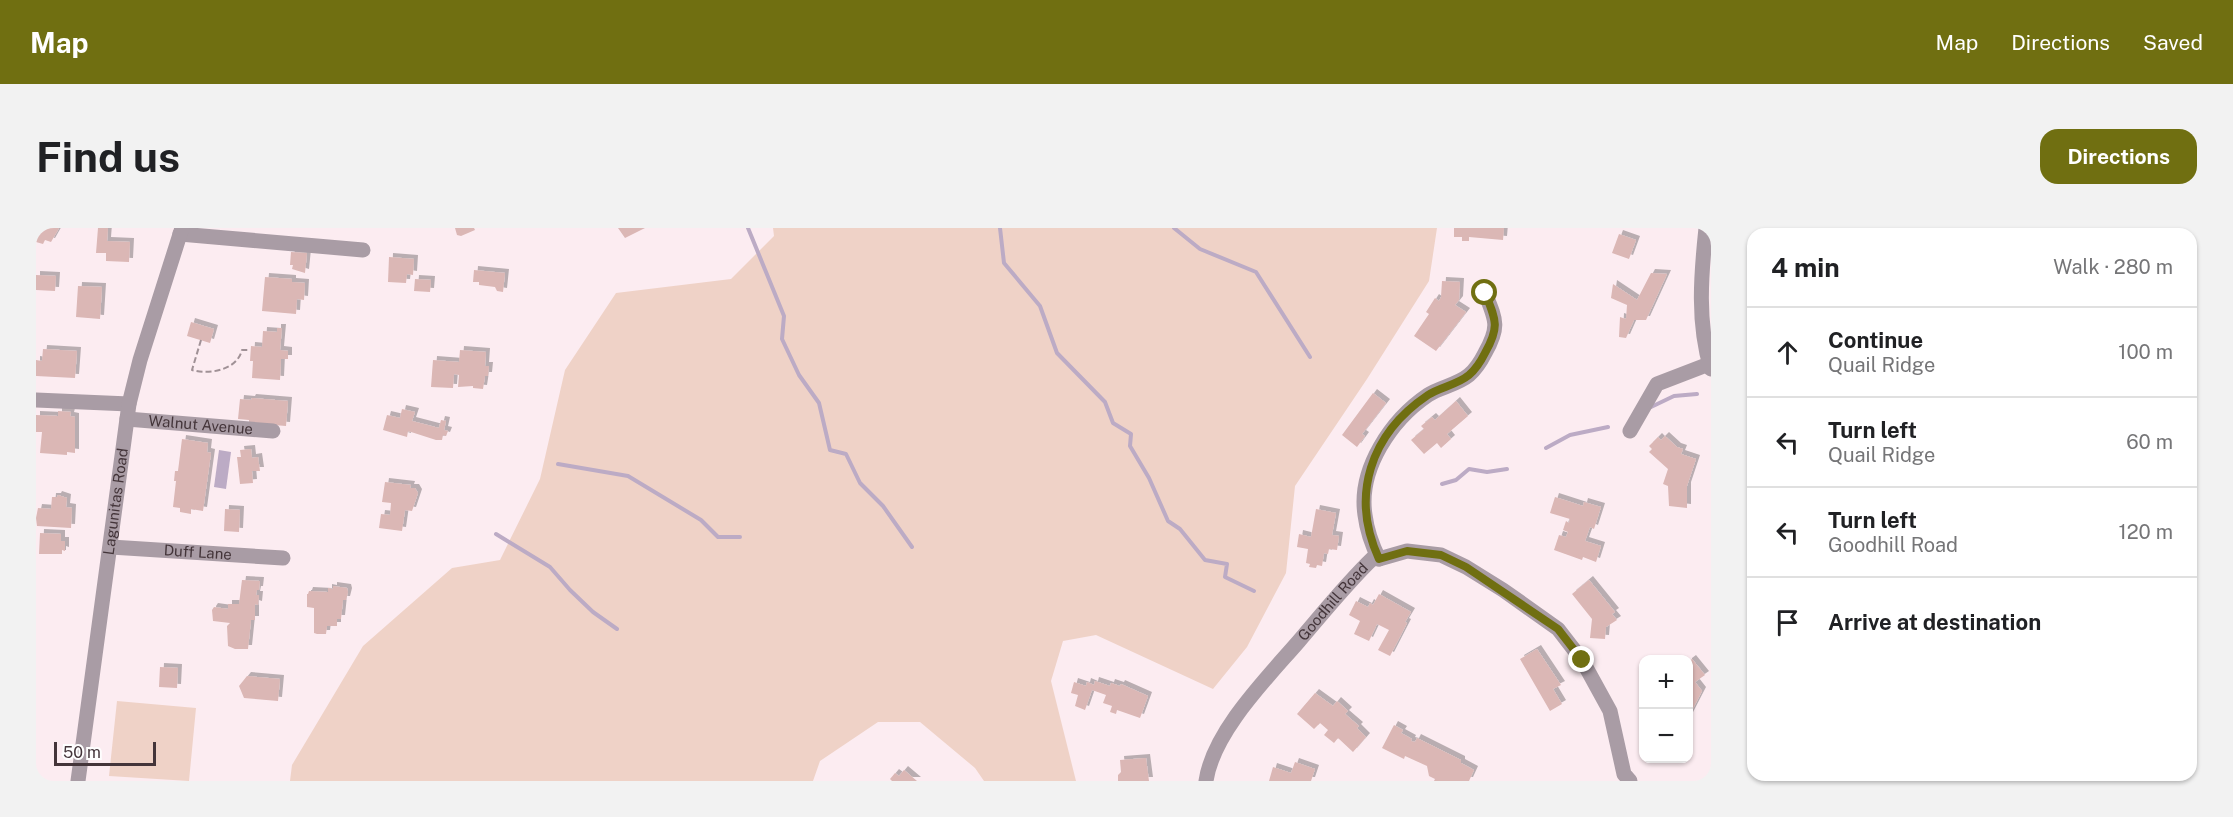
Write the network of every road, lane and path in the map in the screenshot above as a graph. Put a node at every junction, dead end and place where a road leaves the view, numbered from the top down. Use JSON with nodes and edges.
{"nodes":[{"id":1,"x":1706,"y":228,"type":"edge"},
{"id":2,"x":181,"y":231,"type":"edge"},
{"id":3,"x":363,"y":250,"type":"dead end"},
{"id":4,"x":1485,"y":293,"type":"dead end"},
{"id":5,"x":201,"y":340,"type":"dead end"},
{"id":6,"x":250,"y":350,"type":"dead end"},
{"id":7,"x":1710,"y":366,"type":"edge"},
{"id":8,"x":36,"y":400,"type":"edge"},
{"id":9,"x":128,"y":411,"type":"junction"},
{"id":10,"x":273,"y":431,"type":"dead end"},
{"id":11,"x":1630,"y":431,"type":"dead end"},
{"id":12,"x":111,"y":547,"type":"junction"},
{"id":13,"x":283,"y":558,"type":"dead end"},
{"id":14,"x":1379,"y":559,"type":"junction"},
{"id":15,"x":78,"y":781,"type":"edge"},
{"id":16,"x":1206,"y":781,"type":"edge"},
{"id":17,"x":1630,"y":781,"type":"edge"}],
"edges":[{"from":1,"to":7,"type":"street"},
{"from":2,"to":3,"type":"street"},
{"from":2,"to":9,"type":"street","name":"Lagunitas Road"},
{"from":4,"to":14,"type":"street"},
{"from":5,"to":6,"type":"path"},
{"from":7,"to":11,"type":"street"},
{"from":8,"to":9,"type":"street","name":"Walnut Avenue"},
{"from":9,"to":10,"type":"street","name":"Walnut Avenue"},
{"from":9,"to":12,"type":"street","name":"Lagunitas Road"},
{"from":12,"to":13,"type":"street","name":"Duff Lane"},
{"from":12,"to":15,"type":"street","name":"Lagunitas Road"},
{"from":14,"to":16,"type":"street","name":"Goodhill Road"},
{"from":14,"to":17,"type":"street","name":"Goodhill Road"}]}
